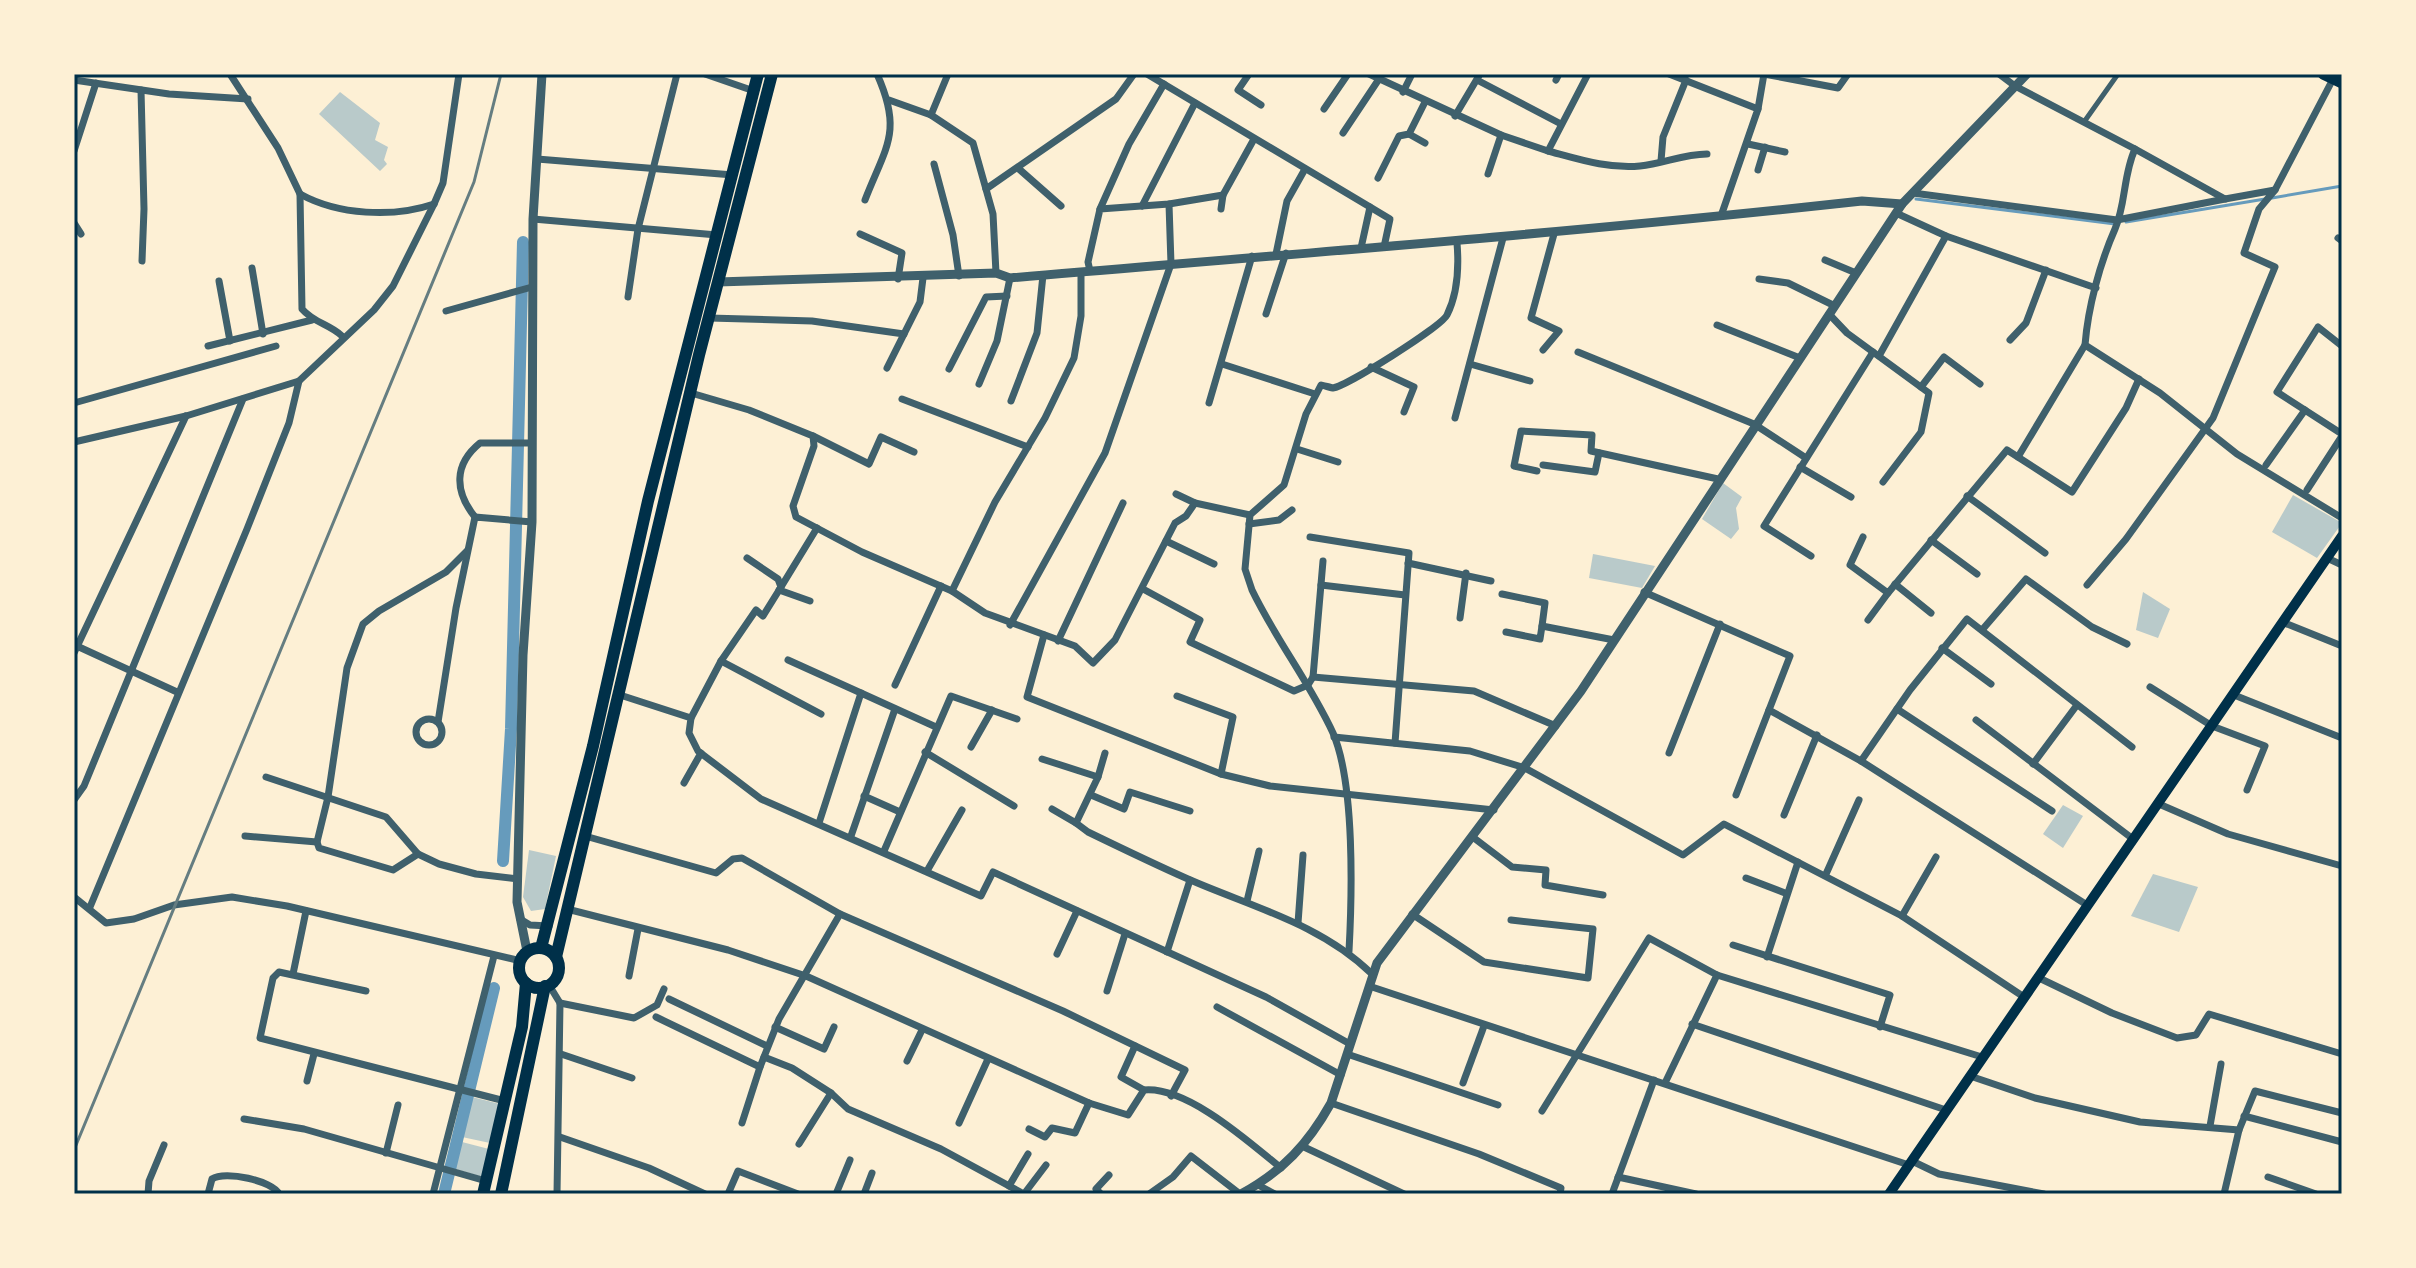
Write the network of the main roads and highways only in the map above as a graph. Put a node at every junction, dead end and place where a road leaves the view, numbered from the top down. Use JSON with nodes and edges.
{"nodes":[{"id":1,"x":758,"y":74,"type":"edge"},
{"id":2,"x":772,"y":74,"type":"edge"},
{"id":3,"x":740,"y":176,"type":"junction"},
{"id":4,"x":2342,"y":536,"type":"edge"},
{"id":5,"x":611,"y":667,"type":"junction"},
{"id":6,"x":626,"y":671,"type":"junction"},
{"id":7,"x":541,"y":948,"type":"junction"},
{"id":8,"x":556,"y":957,"type":"junction"},
{"id":9,"x":526,"y":983,"type":"junction"},
{"id":10,"x":547,"y":986,"type":"junction"},
{"id":11,"x":484,"y":1188,"type":"edge"},
{"id":12,"x":502,"y":1190,"type":"edge"},
{"id":13,"x":1889,"y":1194,"type":"edge"}],
"edges":[{"from":1,"to":3,"type":"highway"},
{"from":2,"to":3,"type":"highway"},
{"from":3,"to":5,"type":"highway"},
{"from":3,"to":6,"type":"highway"},
{"from":4,"to":13,"type":"main road"},
{"from":5,"to":6,"type":"highway"},
{"from":5,"to":7,"type":"highway"},
{"from":6,"to":8,"type":"highway"},
{"from":7,"to":8,"type":"highway"},
{"from":7,"to":9,"type":"highway"},
{"from":8,"to":10,"type":"highway"},
{"from":9,"to":10,"type":"highway"},
{"from":9,"to":11,"type":"highway"},
{"from":10,"to":12,"type":"highway"},
{"from":11,"to":12,"type":"highway"}]}
